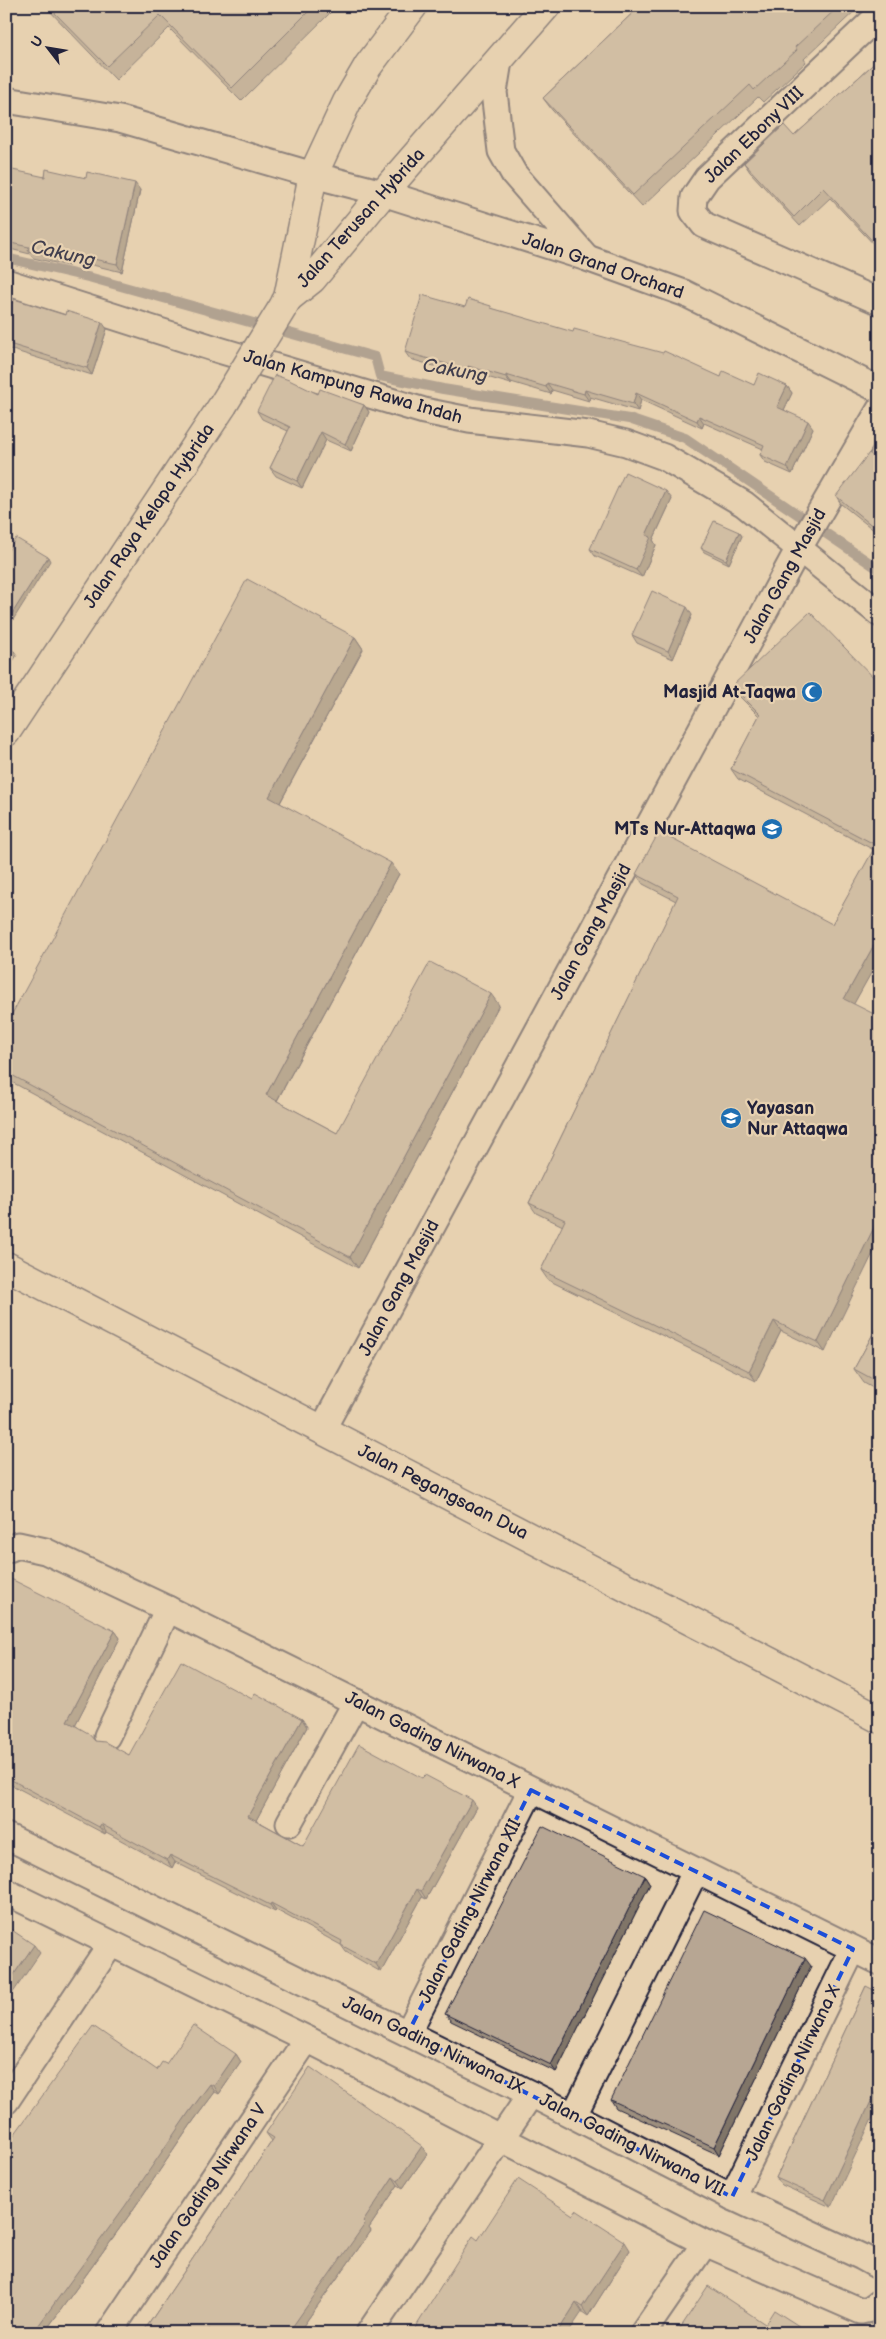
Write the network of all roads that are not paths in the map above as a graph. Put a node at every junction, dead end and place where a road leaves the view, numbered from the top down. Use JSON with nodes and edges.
{"nodes":[{"id":1,"x":413,"y":6,"type":"edge"},
{"id":2,"x":546,"y":6,"type":"edge"},
{"id":3,"x":880,"y":14,"type":"edge"},
{"id":4,"x":499,"y":62,"type":"junction"},
{"id":5,"x":6,"y":100,"type":"edge"},
{"id":6,"x":313,"y":176,"type":"junction"},
{"id":7,"x":383,"y":193,"type":"junction"},
{"id":8,"x":588,"y":258,"type":"junction"},
{"id":9,"x":6,"y":282,"type":"edge"},
{"id":10,"x":286,"y":302,"type":"junction"},
{"id":11,"x":880,"y":302,"type":"edge"},
{"id":12,"x":880,"y":390,"type":"edge"},
{"id":13,"x":880,"y":409,"type":"edge"},
{"id":14,"x":802,"y":542,"type":"junction"},
{"id":15,"x":880,"y":614,"type":"edge"},
{"id":16,"x":6,"y":732,"type":"edge"},
{"id":17,"x":6,"y":1266,"type":"edge"},
{"id":18,"x":322,"y":1430,"type":"junction"},
{"id":19,"x":6,"y":1550,"type":"edge"},
{"id":20,"x":168,"y":1608,"type":"junction"},
{"id":21,"x":356,"y":1702,"type":"junction"},
{"id":22,"x":880,"y":1719,"type":"edge"},
{"id":23,"x":107,"y":1736,"type":"dead end"},
{"id":24,"x":531,"y":1790,"type":"junction"},
{"id":25,"x":289,"y":1823,"type":"dead end"},
{"id":26,"x":6,"y":1836,"type":"edge"},
{"id":27,"x":696,"y":1872,"type":"junction"},
{"id":28,"x":6,"y":1892,"type":"edge"},
{"id":29,"x":110,"y":1945,"type":"junction"},
{"id":30,"x":854,"y":1949,"type":"junction"},
{"id":31,"x":880,"y":1962,"type":"edge"},
{"id":32,"x":408,"y":2033,"type":"junction"},
{"id":33,"x":307,"y":2039,"type":"junction"},
{"id":34,"x":531,"y":2094,"type":"junction"},
{"id":35,"x":6,"y":2101,"type":"edge"},
{"id":36,"x":574,"y":2115,"type":"junction"},
{"id":37,"x":501,"y":2138,"type":"junction"},
{"id":38,"x":732,"y":2197,"type":"junction"},
{"id":39,"x":705,"y":2243,"type":"junction"},
{"id":40,"x":880,"y":2267,"type":"edge"},
{"id":41,"x":866,"y":2315,"type":"edge"},
{"id":42,"x":109,"y":2333,"type":"edge"},
{"id":43,"x":370,"y":2333,"type":"edge"},
{"id":44,"x":643,"y":2333,"type":"edge"}],
"edges":[{"from":1,"to":6,"type":"main road","name":"Jalan Terusan Hybrida"},
{"from":2,"to":4,"type":"main road","name":"Jalan Terusan Hybrida"},
{"from":3,"to":11,"type":"street","name":"Jalan Ebony VIII"},
{"from":4,"to":7,"type":"main road","name":"Jalan Terusan Hybrida"},
{"from":4,"to":8,"type":"street"},
{"from":5,"to":6,"type":"street","name":"Jalan Grand Orchard"},
{"from":6,"to":7,"type":"street","name":"Jalan Grand Orchard"},
{"from":6,"to":10,"type":"main road","name":"Jalan Terusan Hybrida"},
{"from":7,"to":8,"type":"street","name":"Jalan Grand Orchard"},
{"from":7,"to":10,"type":"main road","name":"Jalan Terusan Hybrida"},
{"from":8,"to":12,"type":"street","name":"Jalan Grand Orchard"},
{"from":9,"to":14,"type":"street","name":"Jalan Kampung Rawa Indah"},
{"from":10,"to":16,"type":"main road","name":"Jalan Raya Kelapa Hybrida","bridge":true},
{"from":13,"to":14,"type":"street","name":"Jalan Gang Masjid"},
{"from":14,"to":15,"type":"street","name":"Jalan Kampung Rawa Indah"},
{"from":14,"to":18,"type":"street","name":"Jalan Gang Masjid"},
{"from":17,"to":18,"type":"main road","name":"Jalan Pegangsaan Dua"},
{"from":18,"to":22,"type":"main road","name":"Jalan Pegangsaan Dua"},
{"from":19,"to":20,"type":"street","name":"Jalan Gading Nirwana X"},
{"from":20,"to":21,"type":"street","name":"Jalan Gading Nirwana X"},
{"from":20,"to":23,"type":"street"},
{"from":21,"to":24,"type":"street","name":"Jalan Gading Nirwana X"},
{"from":21,"to":25,"type":"street"},
{"from":24,"to":27,"type":"street","name":"Jalan Gading Nirwana X"},
{"from":24,"to":32,"type":"street","name":"Jalan Gading Nirwana XII"},
{"from":26,"to":32,"type":"street","name":"Jalan Gading Nirwana IX"},
{"from":27,"to":30,"type":"street","name":"Jalan Gading Nirwana X"},
{"from":27,"to":36,"type":"street"},
{"from":28,"to":29,"type":"street"},
{"from":29,"to":33,"type":"street"},
{"from":29,"to":35,"type":"street"},
{"from":30,"to":31,"type":"street","name":"Jalan Gading Nirwana X"},
{"from":30,"to":38,"type":"street","name":"Jalan Gading Nirwana X"},
{"from":32,"to":34,"type":"street","name":"Jalan Gading Nirwana IX"},
{"from":33,"to":37,"type":"street"},
{"from":33,"to":42,"type":"street","name":"Jalan Gading Nirwana V"},
{"from":34,"to":36,"type":"street","name":"Jalan Gading Nirwana VII"},
{"from":34,"to":37,"type":"street","name":"Jalan Gading Nirwana IX"},
{"from":36,"to":38,"type":"street","name":"Jalan Gading Nirwana VII"},
{"from":37,"to":39,"type":"street"},
{"from":37,"to":43,"type":"street","name":"Jalan Gading Nirwana IX"},
{"from":38,"to":40,"type":"street","name":"Jalan Gading Nirwana VII"},
{"from":39,"to":41,"type":"street"},
{"from":39,"to":44,"type":"street"}]}
